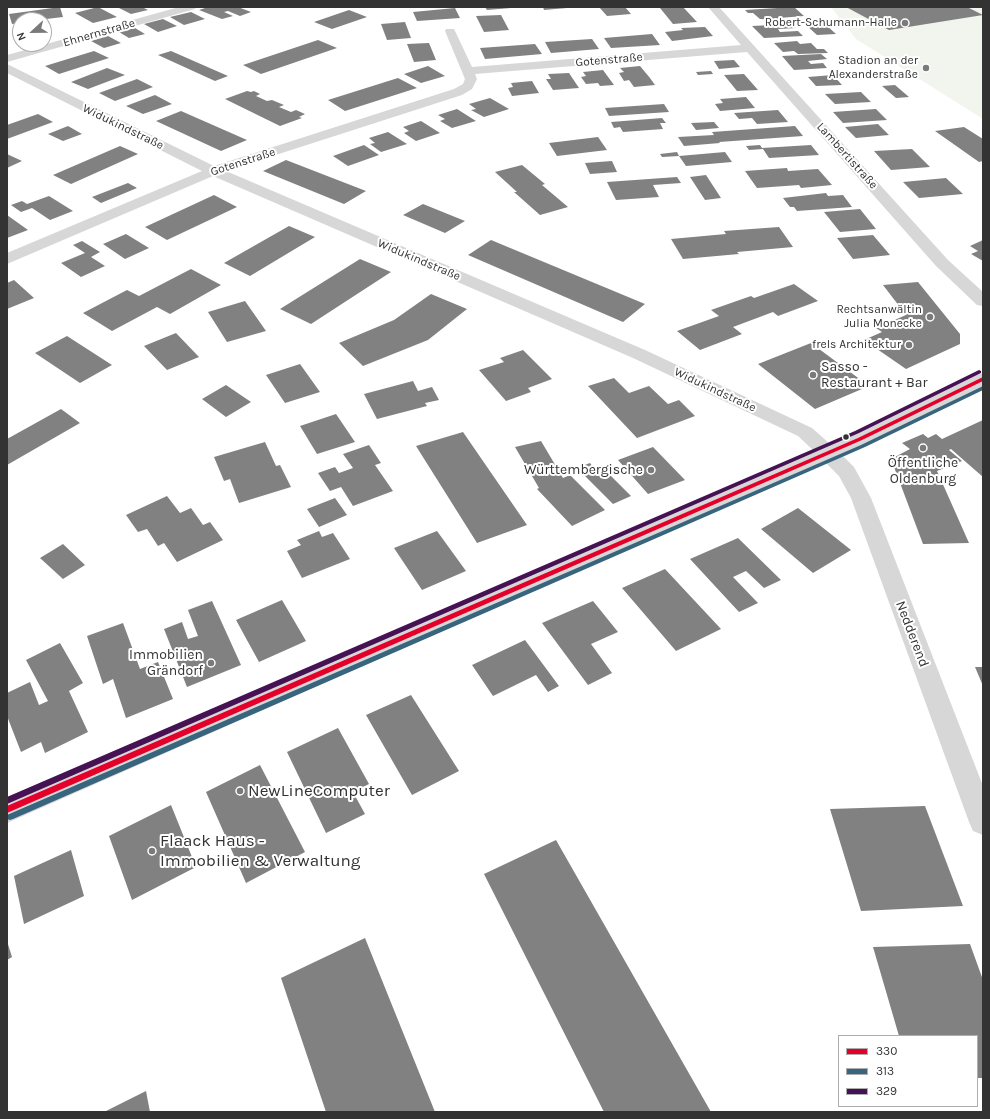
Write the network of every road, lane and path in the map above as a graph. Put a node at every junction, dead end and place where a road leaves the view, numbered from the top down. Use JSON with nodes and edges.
{"nodes":[{"id":1,"x":190,"y":7,"type":"edge"},
{"id":2,"x":713,"y":7,"type":"edge"},
{"id":3,"x":450,"y":31,"type":"dead end"},
{"id":4,"x":750,"y":48,"type":"junction"},
{"id":5,"x":7,"y":60,"type":"edge"},
{"id":6,"x":7,"y":68,"type":"edge"},
{"id":7,"x":468,"y":71,"type":"junction"},
{"id":8,"x":213,"y":171,"type":"junction"},
{"id":9,"x":7,"y":259,"type":"edge"},
{"id":10,"x":983,"y":301,"type":"edge"},
{"id":11,"x":983,"y":379,"type":"edge"},
{"id":12,"x":828,"y":452,"type":"junction"},
{"id":13,"x":7,"y":810,"type":"edge"},
{"id":14,"x":983,"y":822,"type":"edge"}],
"edges":[{"from":1,"to":5,"type":"street","name":"Ehnernstraße"},
{"from":2,"to":4,"type":"street","name":"Lambertistraße"},
{"from":3,"to":7,"type":"street"},
{"from":4,"to":7,"type":"street","name":"Gotenstraße"},
{"from":4,"to":10,"type":"street","name":"Lambertistraße"},
{"from":6,"to":8,"type":"street","name":"Widukindstraße"},
{"from":7,"to":8,"type":"street","name":"Gotenstraße"},
{"from":8,"to":9,"type":"street","name":"Gotenstraße"},
{"from":8,"to":12,"type":"street","name":"Widukindstraße"},
{"from":11,"to":12,"type":"street"},
{"from":12,"to":13,"type":"street"},
{"from":12,"to":14,"type":"street","name":"Nedderend"}]}
